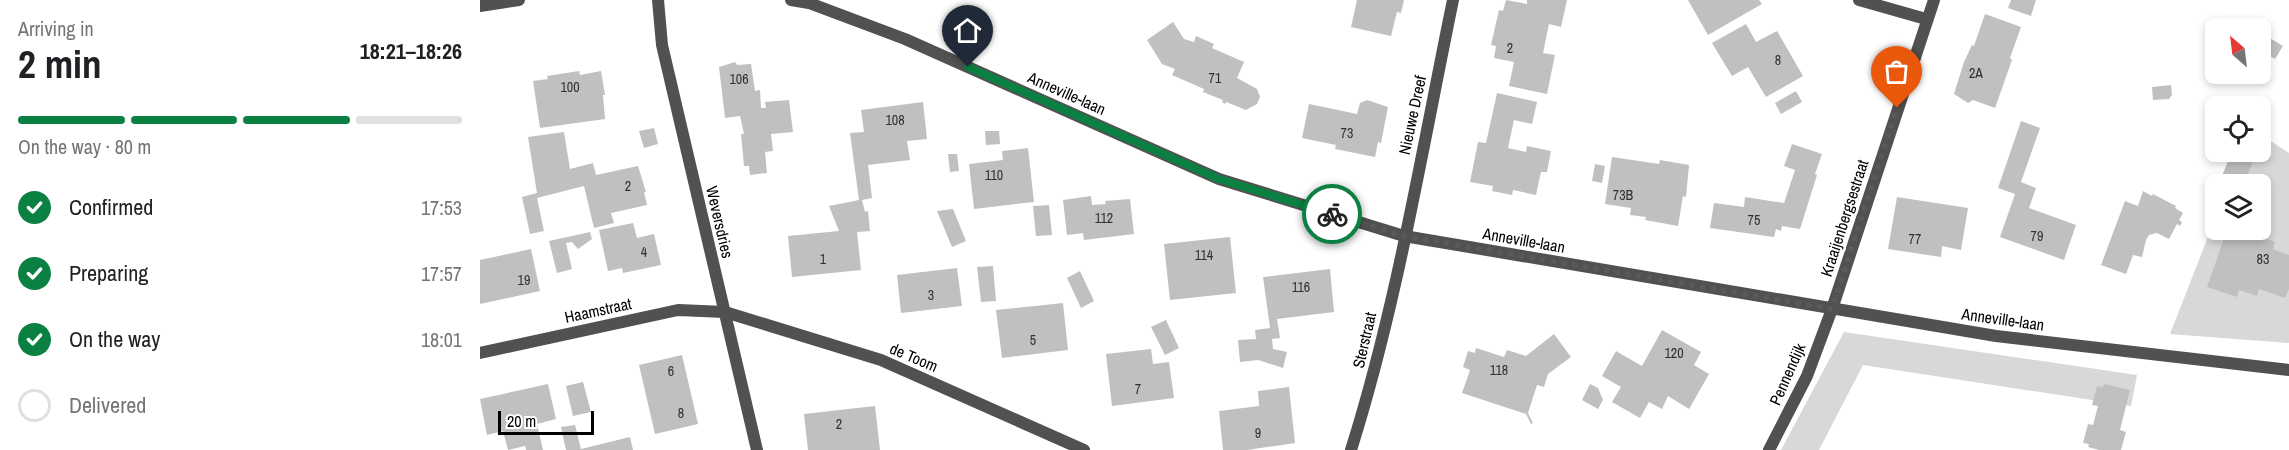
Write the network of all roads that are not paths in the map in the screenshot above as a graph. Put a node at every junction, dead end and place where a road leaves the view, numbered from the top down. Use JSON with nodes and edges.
{"nodes":[{"id":1,"x":519,"y":0,"type":"edge"},
{"id":2,"x":657,"y":0,"type":"edge"},
{"id":3,"x":791,"y":0,"type":"edge"},
{"id":4,"x":1453,"y":0,"type":"edge"},
{"id":5,"x":1859,"y":0,"type":"edge"},
{"id":6,"x":1934,"y":0,"type":"edge"},
{"id":7,"x":480,"y":6,"type":"edge"},
{"id":8,"x":1926,"y":19,"type":"junction"},
{"id":9,"x":1404,"y":236,"type":"junction"},
{"id":10,"x":1832,"y":309,"type":"junction"},
{"id":11,"x":725,"y":312,"type":"junction"},
{"id":12,"x":480,"y":353,"type":"edge"},
{"id":13,"x":2289,"y":370,"type":"edge"},
{"id":14,"x":757,"y":450,"type":"edge"},
{"id":15,"x":1084,"y":450,"type":"edge"},
{"id":16,"x":1351,"y":450,"type":"edge"},
{"id":17,"x":1769,"y":450,"type":"edge"}],
"edges":[{"from":1,"to":7,"type":"street"},
{"from":2,"to":11,"type":"street","name":"Weversdries"},
{"from":3,"to":9,"type":"street","name":"Anneville-laan"},
{"from":4,"to":9,"type":"street","name":"Nieuwe Dreef"},
{"from":5,"to":8,"type":"street"},
{"from":6,"to":8,"type":"street","name":"Kraaijenbergsestraat"},
{"from":8,"to":10,"type":"street","name":"Kraaijenbergsestraat"},
{"from":9,"to":10,"type":"street","name":"Anneville-laan"},
{"from":9,"to":16,"type":"street","name":"Sterstraat"},
{"from":10,"to":13,"type":"street","name":"Anneville-laan"},
{"from":10,"to":17,"type":"street","name":"Pennendijk"},
{"from":11,"to":12,"type":"street","name":"Haamstraat"},
{"from":11,"to":14,"type":"street","name":"Weversdries"},
{"from":11,"to":15,"type":"street","name":"de Toom"}]}
